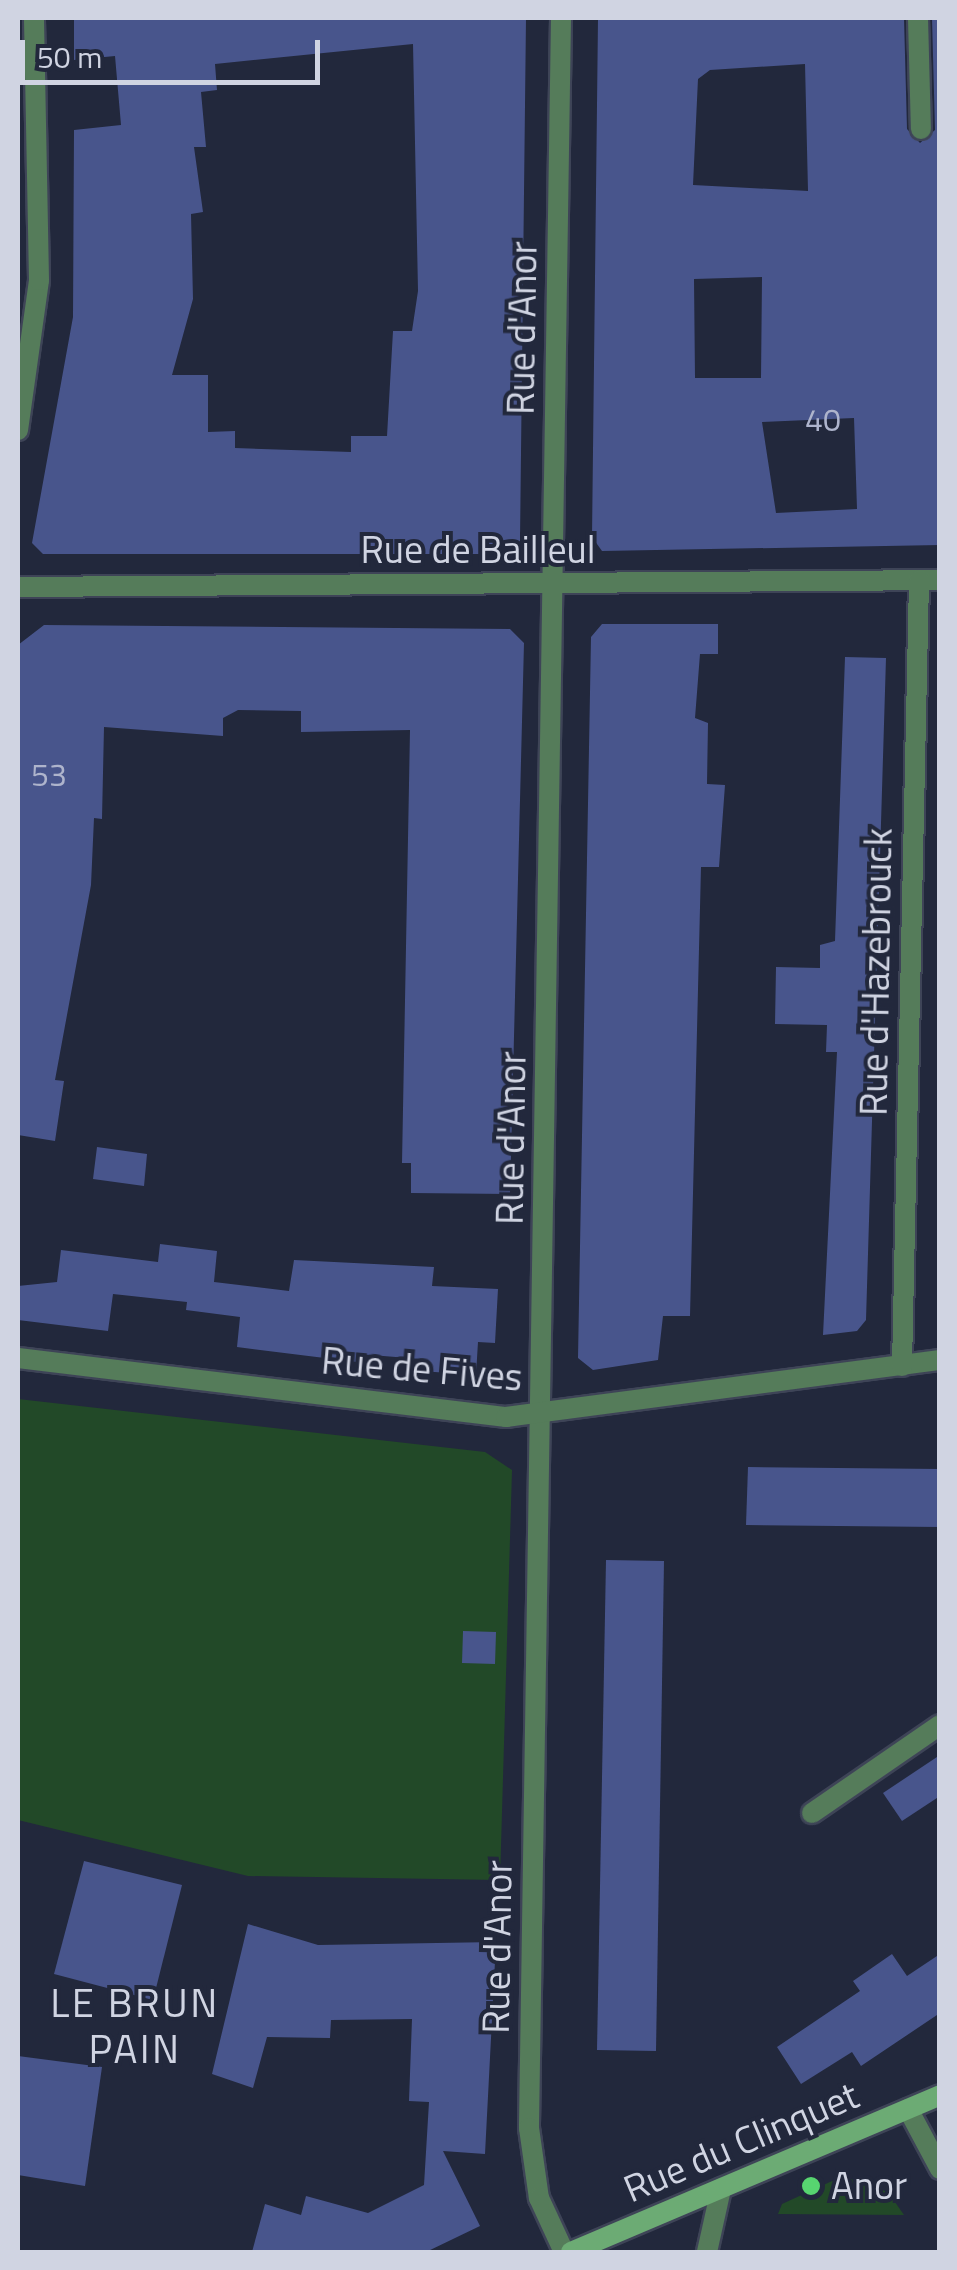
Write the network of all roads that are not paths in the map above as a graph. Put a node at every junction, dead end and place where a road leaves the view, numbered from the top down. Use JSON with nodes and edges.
{"nodes":[{"id":1,"x":34,"y":18,"type":"edge"},
{"id":2,"x":561,"y":18,"type":"edge"},
{"id":3,"x":918,"y":18,"type":"edge"},
{"id":4,"x":921,"y":129,"type":"dead end"},
{"id":5,"x":18,"y":430,"type":"edge"},
{"id":6,"x":930,"y":580,"type":"edge"},
{"id":7,"x":18,"y":586,"type":"edge"},
{"id":8,"x":554,"y":586,"type":"junction"},
{"id":9,"x":18,"y":1358,"type":"edge"},
{"id":10,"x":940,"y":1360,"type":"edge"},
{"id":11,"x":902,"y":1366,"type":"junction"},
{"id":12,"x":542,"y":1414,"type":"junction"},
{"id":13,"x":940,"y":1725,"type":"edge"},
{"id":14,"x":812,"y":1813,"type":"dead end"},
{"id":15,"x":940,"y":2095,"type":"edge"},
{"id":16,"x":908,"y":2109,"type":"junction"},
{"id":17,"x":940,"y":2169,"type":"edge"},
{"id":18,"x":721,"y":2189,"type":"junction"},
{"id":19,"x":568,"y":2252,"type":"edge"},
{"id":20,"x":707,"y":2252,"type":"edge"}],
"edges":[{"from":1,"to":5,"type":"street"},
{"from":2,"to":8,"type":"street","name":"Rue d'Anor"},
{"from":3,"to":4,"type":"street"},
{"from":6,"to":8,"type":"street","name":"Rue de Bailleul"},
{"from":6,"to":11,"type":"street","name":"Rue d'Hazebrouck"},
{"from":7,"to":8,"type":"street","name":"Rue de Bailleul"},
{"from":8,"to":12,"type":"street","name":"Rue d'Anor"},
{"from":9,"to":12,"type":"street","name":"Rue de Fives"},
{"from":10,"to":11,"type":"street","name":"Rue de Fives"},
{"from":11,"to":12,"type":"street","name":"Rue de Fives"},
{"from":12,"to":19,"type":"street","name":"Rue d'Anor"},
{"from":13,"to":14,"type":"street"},
{"from":15,"to":16,"type":"street","name":"Rue du Clinquet"},
{"from":16,"to":17,"type":"street"},
{"from":16,"to":18,"type":"street","name":"Rue du Clinquet"},
{"from":18,"to":19,"type":"street","name":"Rue du Clinquet"},
{"from":18,"to":20,"type":"street"}]}
